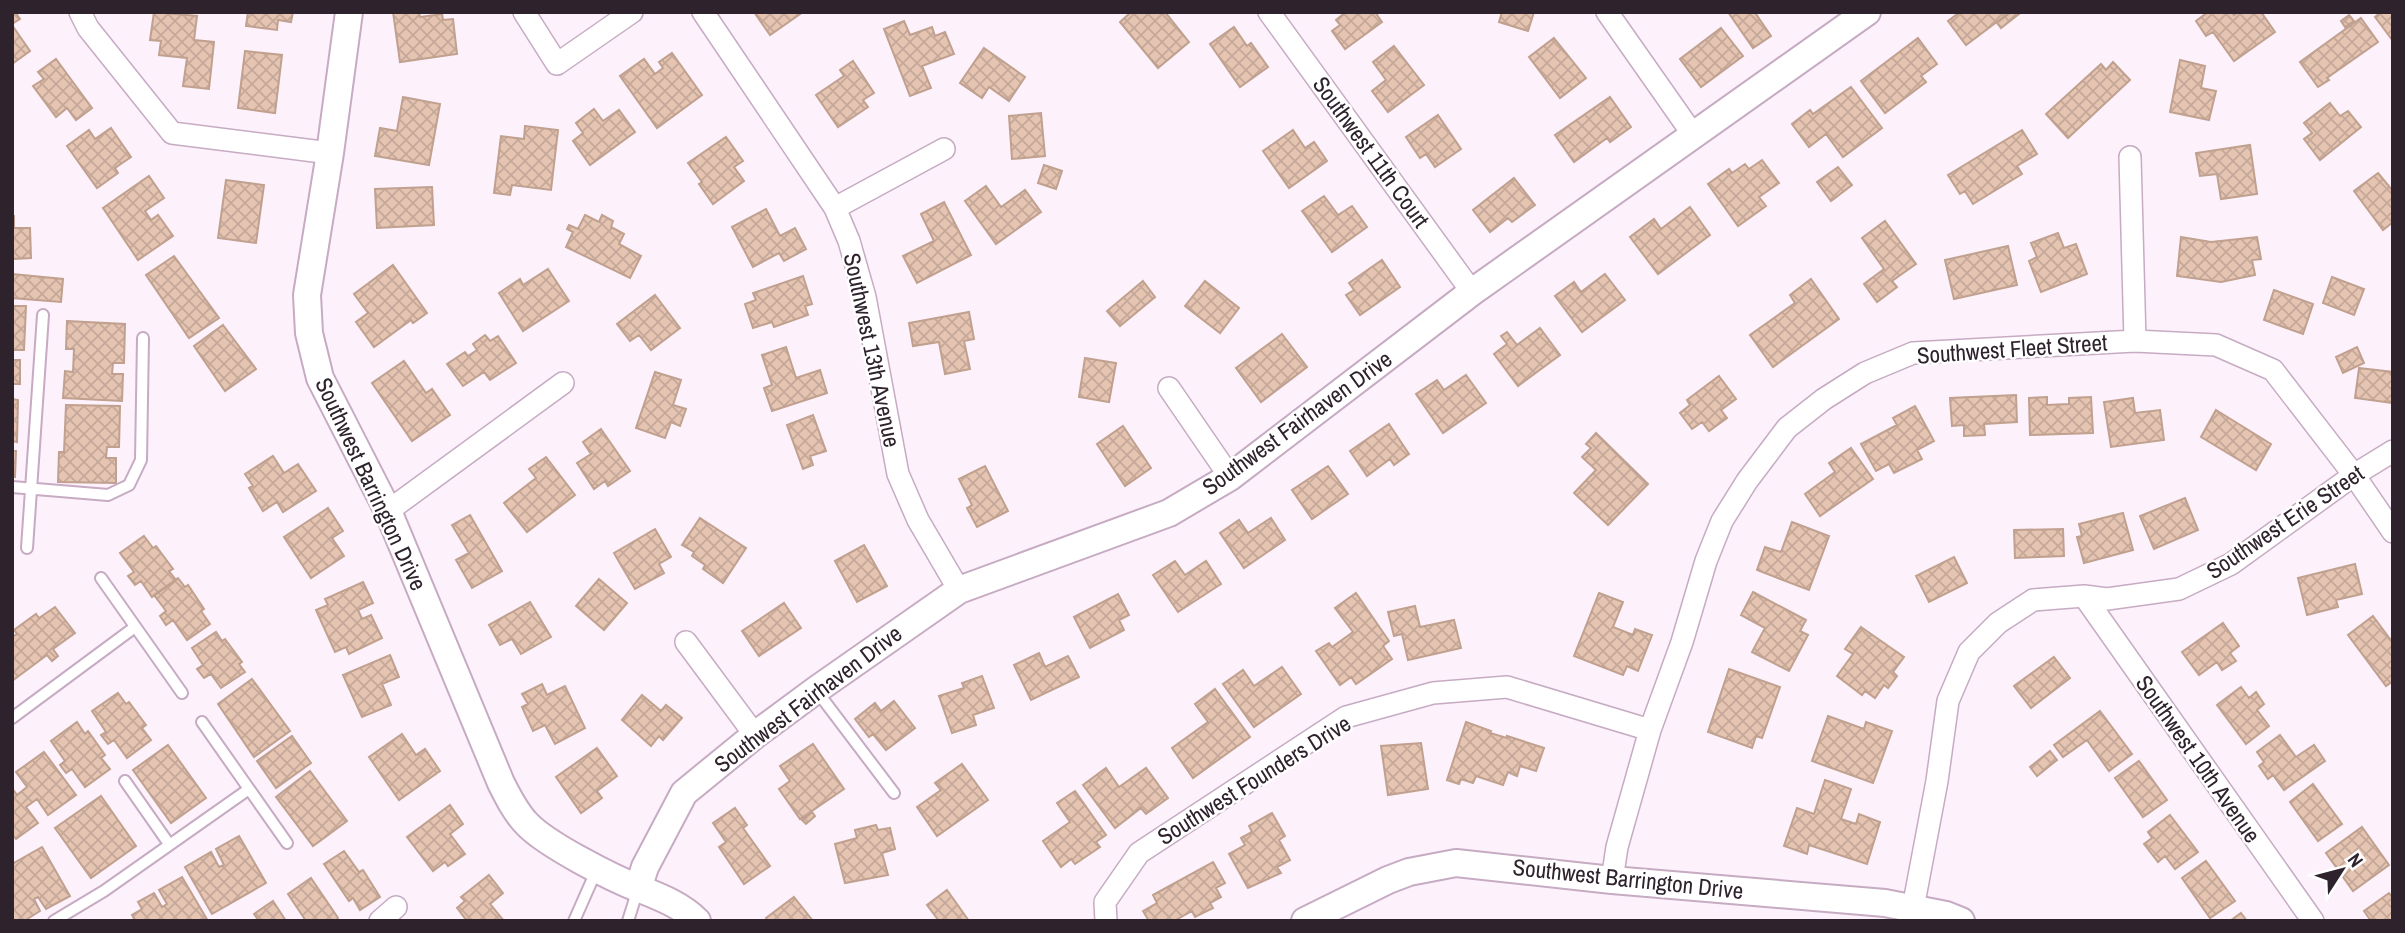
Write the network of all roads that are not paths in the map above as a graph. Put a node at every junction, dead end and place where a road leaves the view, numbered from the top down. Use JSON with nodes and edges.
{"nodes":[{"id":1,"x":80,"y":12,"type":"edge"},
{"id":2,"x":349,"y":12,"type":"edge"},
{"id":3,"x":524,"y":12,"type":"edge"},
{"id":4,"x":632,"y":12,"type":"edge"},
{"id":5,"x":703,"y":12,"type":"edge"},
{"id":6,"x":1269,"y":12,"type":"edge"},
{"id":7,"x":1607,"y":12,"type":"edge"},
{"id":8,"x":1867,"y":12,"type":"edge"},
{"id":9,"x":1694,"y":136,"type":"junction"},
{"id":10,"x":944,"y":149,"type":"dead end"},
{"id":11,"x":330,"y":153,"type":"junction"},
{"id":12,"x":2130,"y":157,"type":"dead end"},
{"id":13,"x":835,"y":208,"type":"junction"},
{"id":14,"x":1472,"y":292,"type":"junction"},
{"id":15,"x":43,"y":314,"type":"dead end"},
{"id":16,"x":143,"y":338,"type":"dead end"},
{"id":17,"x":2135,"y":341,"type":"junction"},
{"id":18,"x":563,"y":383,"type":"dead end"},
{"id":19,"x":1169,"y":388,"type":"dead end"},
{"id":20,"x":2393,"y":451,"type":"edge"},
{"id":21,"x":2354,"y":475,"type":"junction"},
{"id":22,"x":1230,"y":477,"type":"junction"},
{"id":23,"x":12,"y":487,"type":"edge"},
{"id":24,"x":31,"y":489,"type":"junction"},
{"id":25,"x":388,"y":511,"type":"junction"},
{"id":26,"x":2393,"y":532,"type":"edge"},
{"id":27,"x":27,"y":548,"type":"dead end"},
{"id":28,"x":101,"y":578,"type":"dead end"},
{"id":29,"x":959,"y":590,"type":"junction"},
{"id":30,"x":2084,"y":596,"type":"junction"},
{"id":31,"x":135,"y":627,"type":"junction"},
{"id":32,"x":686,"y":642,"type":"dead end"},
{"id":33,"x":816,"y":690,"type":"junction"},
{"id":34,"x":182,"y":693,"type":"dead end"},
{"id":35,"x":12,"y":718,"type":"edge"},
{"id":36,"x":202,"y":722,"type":"dead end"},
{"id":37,"x":1650,"y":730,"type":"junction"},
{"id":38,"x":755,"y":735,"type":"junction"},
{"id":39,"x":125,"y":781,"type":"dead end"},
{"id":40,"x":249,"y":789,"type":"junction"},
{"id":41,"x":894,"y":793,"type":"dead end"},
{"id":42,"x":287,"y":842,"type":"dead end"},
{"id":43,"x":170,"y":844,"type":"junction"},
{"id":44,"x":597,"y":868,"type":"junction"},
{"id":45,"x":1612,"y":880,"type":"junction"},
{"id":46,"x":638,"y":889,"type":"junction"},
{"id":47,"x":1911,"y":914,"type":"edge"},
{"id":48,"x":54,"y":921,"type":"edge"},
{"id":49,"x":574,"y":921,"type":"edge"},
{"id":50,"x":628,"y":921,"type":"edge"},
{"id":51,"x":697,"y":921,"type":"edge"},
{"id":52,"x":1106,"y":921,"type":"edge"},
{"id":53,"x":1305,"y":921,"type":"edge"},
{"id":54,"x":1961,"y":921,"type":"edge"},
{"id":55,"x":2313,"y":921,"type":"edge"}],
"edges":[{"from":1,"to":11,"type":"street"},
{"from":2,"to":11,"type":"street","name":"Southwest Barrington Drive"},
{"from":3,"to":4,"type":"street"},
{"from":5,"to":13,"type":"street","name":"Southwest 13th Avenue"},
{"from":6,"to":14,"type":"street","name":"Southwest 11th Court"},
{"from":7,"to":9,"type":"street"},
{"from":8,"to":9,"type":"street","name":"Southwest Fairhaven Drive"},
{"from":9,"to":14,"type":"street","name":"Southwest Fairhaven Drive"},
{"from":10,"to":13,"type":"street"},
{"from":11,"to":25,"type":"street","name":"Southwest Barrington Drive"},
{"from":12,"to":17,"type":"street"},
{"from":13,"to":29,"type":"street","name":"Southwest 13th Avenue"},
{"from":14,"to":22,"type":"street","name":"Southwest Fairhaven Drive"},
{"from":15,"to":24,"type":"lane"},
{"from":16,"to":24,"type":"lane"},
{"from":17,"to":21,"type":"street","name":"Southwest Fleet Street"},
{"from":17,"to":37,"type":"street","name":"Southwest Fleet Street"},
{"from":18,"to":25,"type":"street"},
{"from":19,"to":22,"type":"street"},
{"from":20,"to":21,"type":"street","name":"Southwest Erie Street"},
{"from":21,"to":26,"type":"street","name":"Southwest Fleet Street"},
{"from":21,"to":30,"type":"street","name":"Southwest Erie Street"},
{"from":22,"to":29,"type":"street","name":"Southwest Fairhaven Drive"},
{"from":23,"to":24,"type":"lane"},
{"from":24,"to":27,"type":"lane"},
{"from":25,"to":44,"type":"street","name":"Southwest Barrington Drive"},
{"from":28,"to":31,"type":"lane"},
{"from":29,"to":33,"type":"street","name":"Southwest Fairhaven Drive"},
{"from":30,"to":47,"type":"street","name":"Southwest Erie Street"},
{"from":30,"to":55,"type":"street","name":"Southwest 10th Avenue"},
{"from":31,"to":34,"type":"lane"},
{"from":31,"to":35,"type":"lane"},
{"from":32,"to":38,"type":"street"},
{"from":33,"to":38,"type":"street","name":"Southwest Fairhaven Drive"},
{"from":33,"to":41,"type":"lane"},
{"from":36,"to":40,"type":"lane"},
{"from":37,"to":45,"type":"street","name":"Southwest Fleet Street"},
{"from":37,"to":52,"type":"street","name":"Southwest Founders Drive"},
{"from":38,"to":46,"type":"street","name":"Southwest Fairhaven Drive"},
{"from":39,"to":43,"type":"lane"},
{"from":40,"to":42,"type":"lane"},
{"from":40,"to":43,"type":"lane"},
{"from":43,"to":48,"type":"lane"},
{"from":44,"to":46,"type":"street","name":"Southwest Barrington Drive"},
{"from":44,"to":49,"type":"lane"},
{"from":45,"to":47,"type":"street","name":"Southwest Barrington Drive"},
{"from":45,"to":53,"type":"street","name":"Southwest Barrington Drive"},
{"from":46,"to":50,"type":"lane"},
{"from":46,"to":51,"type":"street","name":"Southwest Barrington Drive"},
{"from":47,"to":54,"type":"street","name":"Southwest Barrington Drive"}]}
